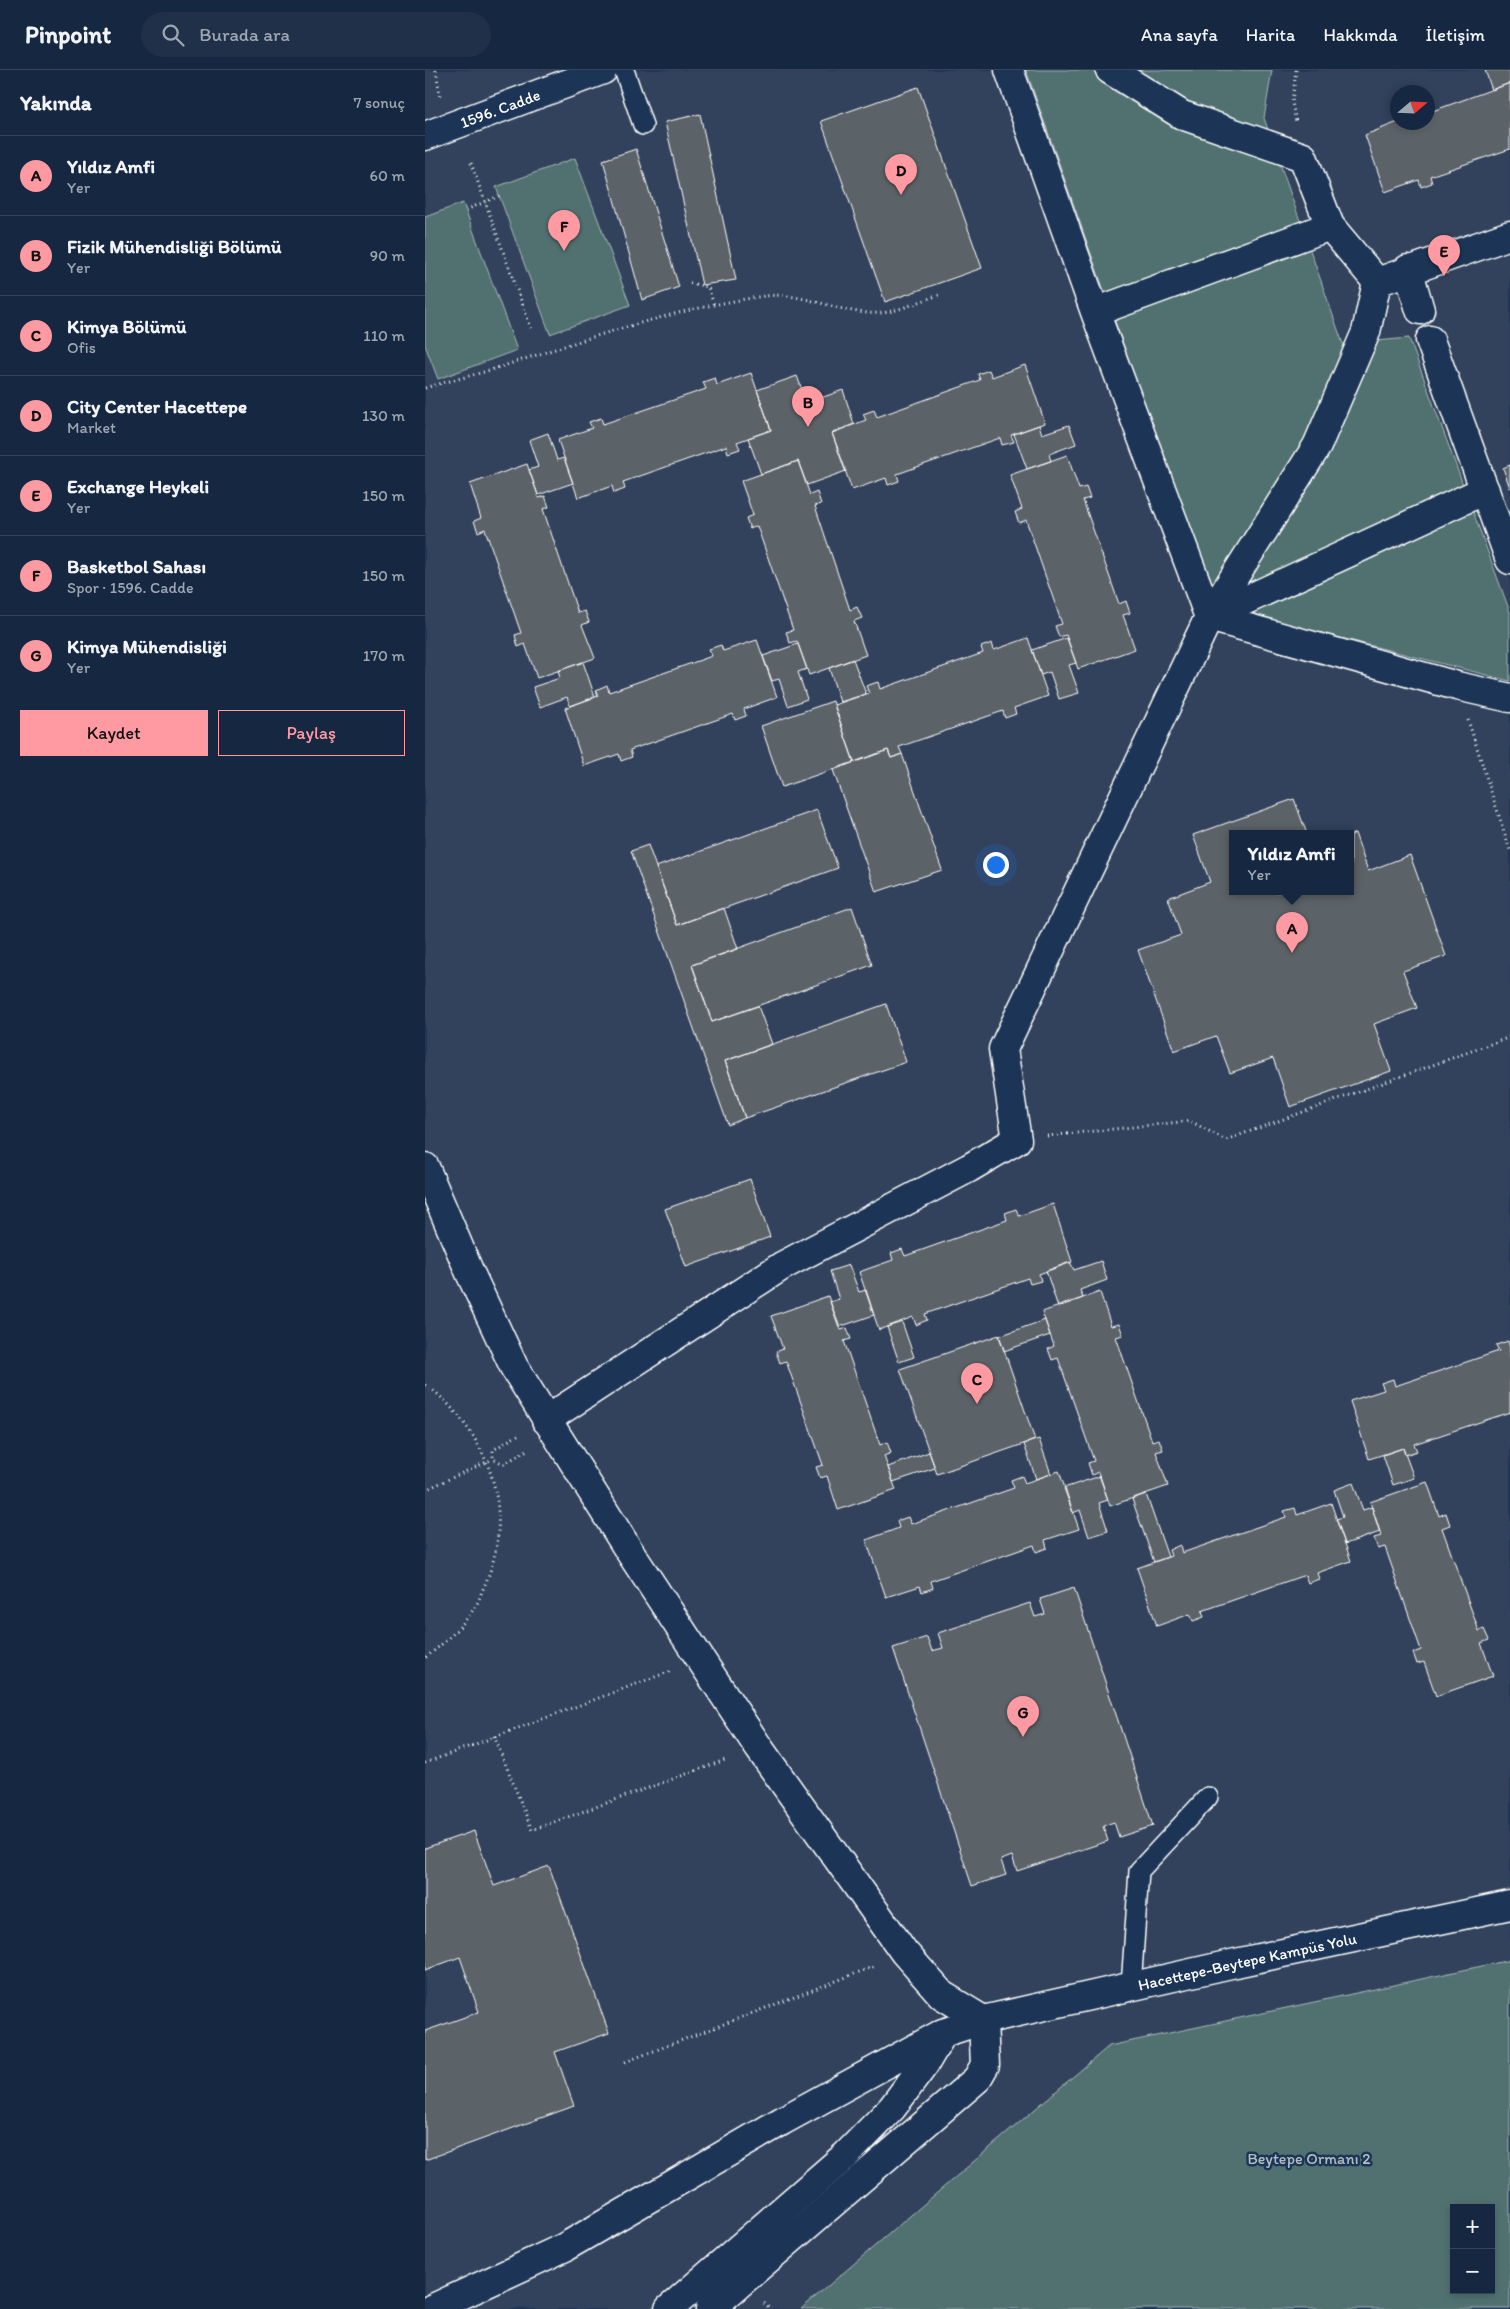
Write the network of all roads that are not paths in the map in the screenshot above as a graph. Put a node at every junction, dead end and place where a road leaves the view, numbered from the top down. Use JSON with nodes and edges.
{"nodes":[{"id":1,"x":603,"y":70,"type":"edge"},
{"id":2,"x":624,"y":70,"type":"edge"},
{"id":3,"x":1009,"y":70,"type":"edge"},
{"id":4,"x":1110,"y":70,"type":"edge"},
{"id":5,"x":643,"y":124,"type":"dead end"},
{"id":6,"x":425,"y":136,"type":"edge"},
{"id":7,"x":1331,"y":226,"type":"junction"},
{"id":8,"x":1510,"y":235,"type":"edge"},
{"id":9,"x":1408,"y":269,"type":"junction"},
{"id":10,"x":1377,"y":282,"type":"junction"},
{"id":11,"x":1420,"y":310,"type":"dead end"},
{"id":12,"x":1095,"y":312,"type":"junction"},
{"id":13,"x":1430,"y":340,"type":"dead end"},
{"id":14,"x":1485,"y":490,"type":"junction"},
{"id":15,"x":1510,"y":560,"type":"edge"},
{"id":16,"x":1209,"y":617,"type":"junction"},
{"id":17,"x":1510,"y":698,"type":"edge"},
{"id":18,"x":425,"y":1167,"type":"edge"},
{"id":19,"x":546,"y":1420,"type":"junction"},
{"id":20,"x":1208,"y":1796,"type":"dead end"},
{"id":21,"x":1510,"y":1905,"type":"edge"},
{"id":22,"x":1131,"y":1987,"type":"junction"},
{"id":23,"x":983,"y":2020,"type":"junction"},
{"id":24,"x":943,"y":2033,"type":"junction"},
{"id":25,"x":431,"y":2309,"type":"edge"},
{"id":26,"x":669,"y":2309,"type":"edge"},
{"id":27,"x":711,"y":2309,"type":"edge"}],
"edges":[{"from":1,"to":6,"type":"street","name":"1596. Cadde"},
{"from":2,"to":5,"type":"lane"},
{"from":3,"to":12,"type":"street"},
{"from":4,"to":7,"type":"street"},
{"from":7,"to":10,"type":"street"},
{"from":7,"to":12,"type":"street"},
{"from":8,"to":9,"type":"street"},
{"from":9,"to":10,"type":"street"},
{"from":9,"to":11,"type":"street"},
{"from":10,"to":16,"type":"street"},
{"from":12,"to":16,"type":"street"},
{"from":13,"to":14,"type":"street"},
{"from":14,"to":15,"type":"street"},
{"from":14,"to":16,"type":"street"},
{"from":16,"to":17,"type":"street"},
{"from":16,"to":19,"type":"street"},
{"from":18,"to":19,"type":"street"},
{"from":19,"to":23,"type":"street"},
{"from":20,"to":22,"type":"lane"},
{"from":21,"to":22,"type":"street","name":"Hacettepe-Beytepe Kampüs Yolu"},
{"from":22,"to":23,"type":"street","name":"Hacettepe-Beytepe Kampüs Yolu"},
{"from":23,"to":24,"type":"street","name":"Hacettepe-Beytepe Kampüs Yolu"},
{"from":23,"to":27,"type":"street"},
{"from":24,"to":25,"type":"street","name":"Hacettepe-Beytepe Kampüs Yolu"},
{"from":24,"to":26,"type":"street"}]}
